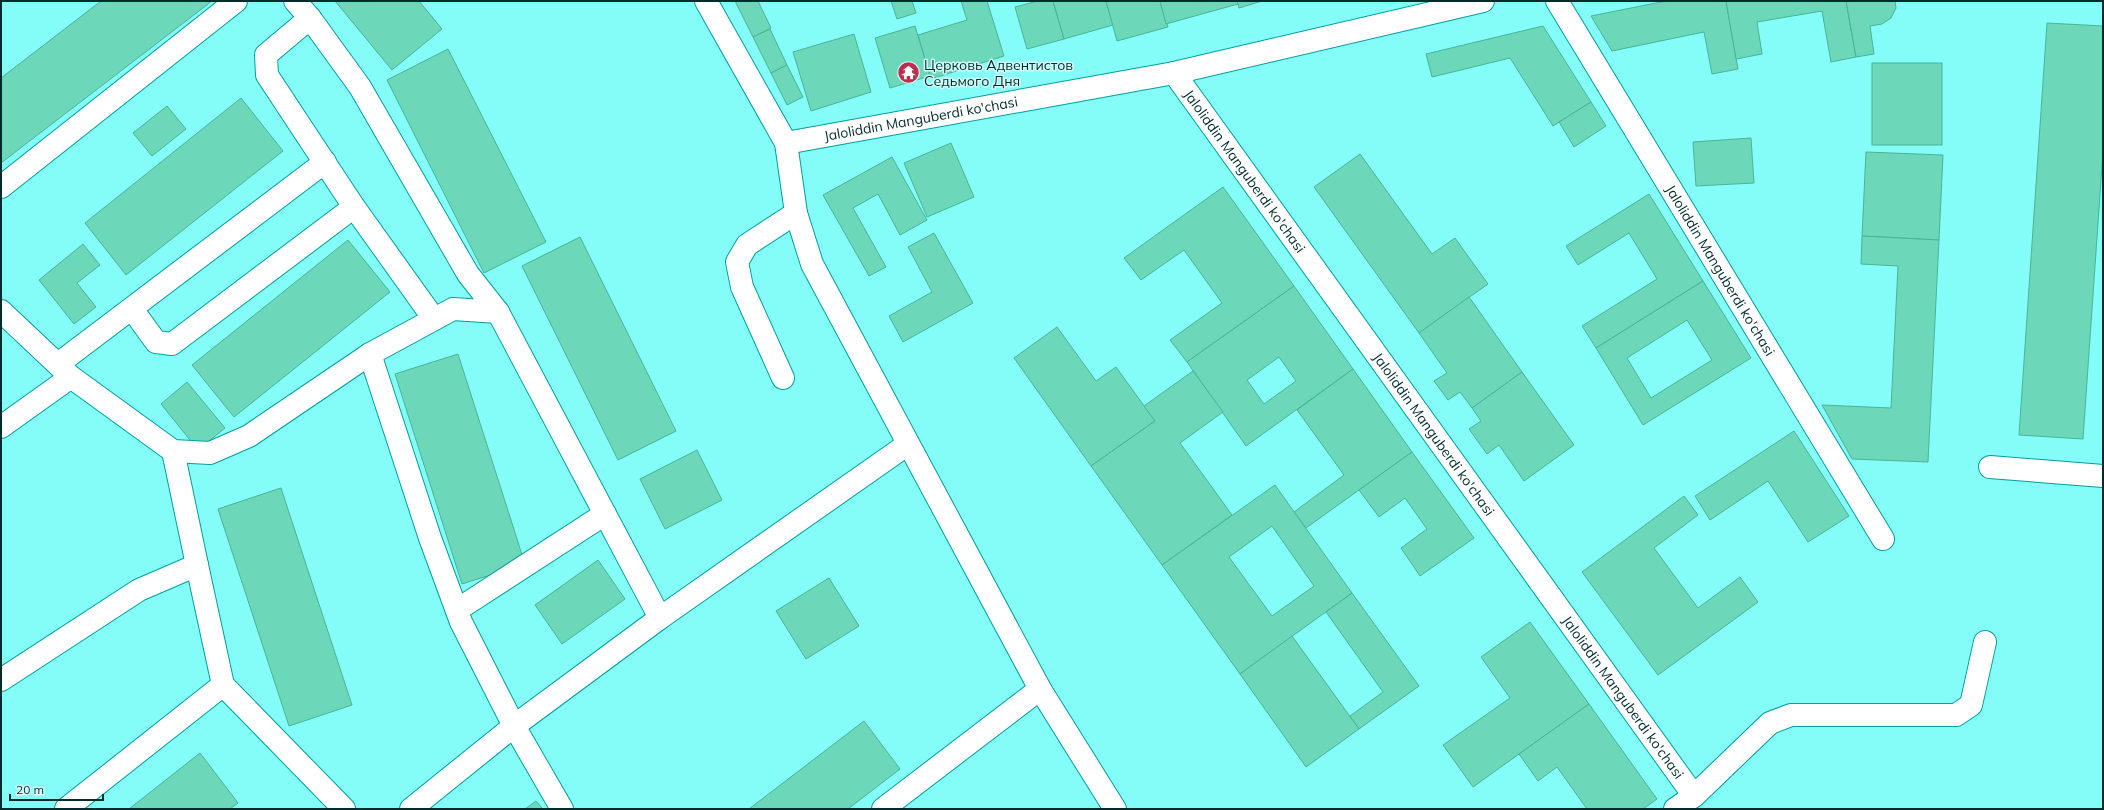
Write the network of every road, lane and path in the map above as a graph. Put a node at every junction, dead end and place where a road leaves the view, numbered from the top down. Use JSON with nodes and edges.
{"nodes":[{"id":1,"x":236,"y":1,"type":"edge"},
{"id":2,"x":295,"y":1,"type":"edge"},
{"id":3,"x":706,"y":1,"type":"edge"},
{"id":4,"x":1483,"y":1,"type":"edge"},
{"id":5,"x":1557,"y":1,"type":"edge"},
{"id":6,"x":310,"y":18,"type":"junction"},
{"id":7,"x":1174,"y":73,"type":"junction"},
{"id":8,"x":786,"y":142,"type":"junction"},
{"id":9,"x":325,"y":162,"type":"junction"},
{"id":10,"x":1,"y":187,"type":"edge"},
{"id":11,"x":354,"y":207,"type":"junction"},
{"id":12,"x":796,"y":213,"type":"junction"},
{"id":13,"x":132,"y":309,"type":"junction"},
{"id":14,"x":1,"y":311,"type":"edge"},
{"id":15,"x":498,"y":312,"type":"junction"},
{"id":16,"x":434,"y":319,"type":"junction"},
{"id":17,"x":370,"y":354,"type":"junction"},
{"id":18,"x":64,"y":370,"type":"junction"},
{"id":19,"x":784,"y":378,"type":"dead end"},
{"id":20,"x":1,"y":427,"type":"edge"},
{"id":21,"x":908,"y":444,"type":"junction"},
{"id":22,"x":173,"y":451,"type":"junction"},
{"id":23,"x":1990,"y":467,"type":"dead end"},
{"id":24,"x":2103,"y":476,"type":"edge"},
{"id":25,"x":605,"y":514,"type":"junction"},
{"id":26,"x":1883,"y":539,"type":"dead end"},
{"id":27,"x":197,"y":565,"type":"junction"},
{"id":28,"x":456,"y":610,"type":"junction"},
{"id":29,"x":660,"y":618,"type":"junction"},
{"id":30,"x":1985,"y":642,"type":"dead end"},
{"id":31,"x":1,"y":680,"type":"edge"},
{"id":32,"x":223,"y":685,"type":"junction"},
{"id":33,"x":1040,"y":689,"type":"junction"},
{"id":34,"x":514,"y":726,"type":"junction"},
{"id":35,"x":1694,"y":796,"type":"junction"},
{"id":36,"x":66,"y":809,"type":"edge"},
{"id":37,"x":344,"y":809,"type":"edge"},
{"id":38,"x":411,"y":809,"type":"edge"},
{"id":39,"x":562,"y":809,"type":"edge"},
{"id":40,"x":883,"y":809,"type":"edge"},
{"id":41,"x":1115,"y":809,"type":"edge"},
{"id":42,"x":1675,"y":809,"type":"edge"}],
"edges":[{"from":1,"to":10,"type":"street"},
{"from":2,"to":6,"type":"street"},
{"from":3,"to":8,"type":"street"},
{"from":4,"to":7,"type":"street","name":"Jaloliddin Manguberdi ko'chasi"},
{"from":5,"to":26,"type":"street","name":"Jaloliddin Manguberdi ko'chasi"},
{"from":6,"to":9,"type":"street"},
{"from":6,"to":15,"type":"street"},
{"from":7,"to":8,"type":"street","name":"Jaloliddin Manguberdi ko'chasi"},
{"from":7,"to":35,"type":"street","name":"Jaloliddin Manguberdi ko'chasi"},
{"from":8,"to":12,"type":"street"},
{"from":9,"to":11,"type":"street"},
{"from":9,"to":13,"type":"street"},
{"from":11,"to":13,"type":"street"},
{"from":11,"to":16,"type":"street"},
{"from":12,"to":19,"type":"street"},
{"from":12,"to":21,"type":"street"},
{"from":13,"to":18,"type":"street"},
{"from":14,"to":18,"type":"street"},
{"from":15,"to":16,"type":"street"},
{"from":15,"to":25,"type":"street"},
{"from":16,"to":17,"type":"street"},
{"from":17,"to":22,"type":"street"},
{"from":17,"to":28,"type":"street"},
{"from":18,"to":20,"type":"street"},
{"from":18,"to":22,"type":"street"},
{"from":21,"to":29,"type":"street"},
{"from":21,"to":33,"type":"street"},
{"from":22,"to":27,"type":"street"},
{"from":23,"to":24,"type":"street"},
{"from":25,"to":28,"type":"street"},
{"from":25,"to":29,"type":"street"},
{"from":27,"to":31,"type":"street"},
{"from":27,"to":32,"type":"street"},
{"from":28,"to":34,"type":"street"},
{"from":29,"to":34,"type":"street"},
{"from":30,"to":35,"type":"street"},
{"from":32,"to":36,"type":"street"},
{"from":32,"to":37,"type":"street"},
{"from":33,"to":40,"type":"street"},
{"from":33,"to":41,"type":"street"},
{"from":34,"to":38,"type":"street"},
{"from":34,"to":39,"type":"street"},
{"from":35,"to":42,"type":"street"}]}
